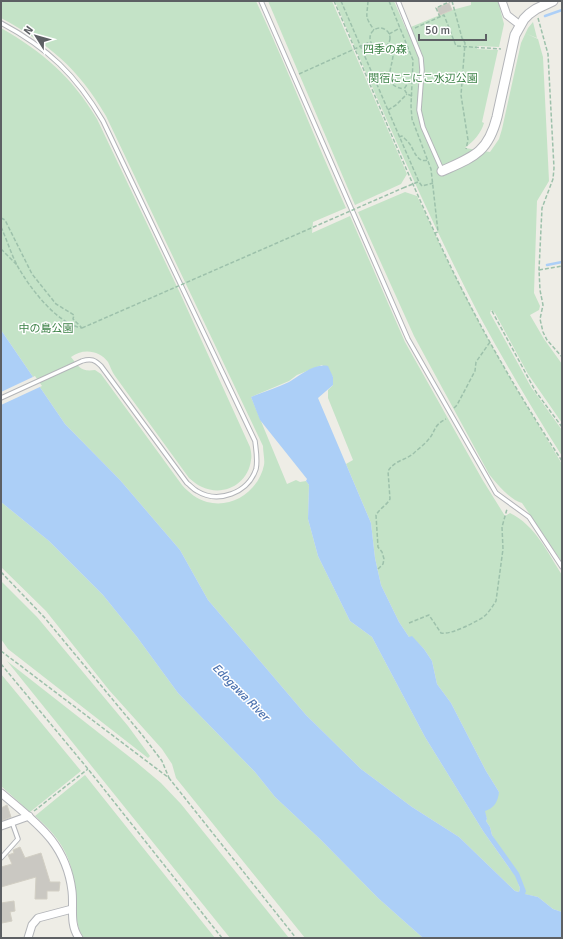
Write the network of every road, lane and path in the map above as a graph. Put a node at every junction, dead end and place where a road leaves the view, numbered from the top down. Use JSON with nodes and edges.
{"nodes":[{"id":1,"x":261,"y":1,"type":"edge"},
{"id":2,"x":334,"y":1,"type":"edge"},
{"id":3,"x":341,"y":1,"type":"edge"},
{"id":4,"x":368,"y":1,"type":"edge"},
{"id":5,"x":389,"y":1,"type":"edge"},
{"id":6,"x":398,"y":1,"type":"edge"},
{"id":7,"x":452,"y":1,"type":"edge"},
{"id":8,"x":502,"y":1,"type":"edge"},
{"id":9,"x":553,"y":1,"type":"edge"},
{"id":10,"x":536,"y":9,"type":"junction"},
{"id":11,"x":440,"y":17,"type":"junction"},
{"id":12,"x":1,"y":23,"type":"edge"},
{"id":13,"x":520,"y":25,"type":"junction"},
{"id":14,"x":400,"y":28,"type":"junction"},
{"id":15,"x":415,"y":28,"type":"dead end"},
{"id":16,"x":374,"y":30,"type":"junction"},
{"id":17,"x":389,"y":34,"type":"junction"},
{"id":18,"x":370,"y":42,"type":"junction"},
{"id":19,"x":386,"y":46,"type":"junction"},
{"id":20,"x":360,"y":47,"type":"junction"},
{"id":21,"x":465,"y":47,"type":"junction"},
{"id":22,"x":501,"y":49,"type":"dead end"},
{"id":23,"x":355,"y":50,"type":"junction"},
{"id":24,"x":295,"y":76,"type":"junction"},
{"id":25,"x":413,"y":82,"type":"junction"},
{"id":26,"x":404,"y":89,"type":"junction"},
{"id":27,"x":407,"y":94,"type":"junction"},
{"id":28,"x":412,"y":96,"type":"junction"},
{"id":29,"x":388,"y":110,"type":"junction"},
{"id":30,"x":399,"y":137,"type":"junction"},
{"id":31,"x":466,"y":149,"type":"dead end"},
{"id":32,"x":428,"y":160,"type":"junction"},
{"id":33,"x":442,"y":171,"type":"joint"},
{"id":34,"x":419,"y":182,"type":"junction"},
{"id":35,"x":434,"y":183,"type":"junction"},
{"id":36,"x":413,"y":184,"type":"junction"},
{"id":37,"x":1,"y":218,"type":"edge"},
{"id":38,"x":1,"y":227,"type":"edge"},
{"id":39,"x":435,"y":233,"type":"junction"},
{"id":40,"x":1,"y":249,"type":"edge"},
{"id":41,"x":18,"y":266,"type":"junction"},
{"id":42,"x":562,"y":266,"type":"edge"},
{"id":43,"x":539,"y":270,"type":"junction"},
{"id":44,"x":492,"y":311,"type":"dead end"},
{"id":45,"x":82,"y":328,"type":"junction"},
{"id":46,"x":490,"y":341,"type":"junction"},
{"id":47,"x":562,"y":357,"type":"edge"},
{"id":48,"x":1,"y":398,"type":"edge"},
{"id":49,"x":451,"y":414,"type":"junction"},
{"id":50,"x":562,"y":427,"type":"edge"},
{"id":51,"x":562,"y":461,"type":"edge"},
{"id":52,"x":509,"y":503,"type":"junction"},
{"id":53,"x":562,"y":568,"type":"edge"},
{"id":54,"x":378,"y":569,"type":"dead end"},
{"id":55,"x":1,"y":572,"type":"edge"},
{"id":56,"x":409,"y":623,"type":"dead end"},
{"id":57,"x":1,"y":651,"type":"edge"},
{"id":58,"x":1,"y":664,"type":"edge"},
{"id":59,"x":88,"y":768,"type":"junction"},
{"id":60,"x":169,"y":778,"type":"junction"},
{"id":61,"x":1,"y":792,"type":"edge"},
{"id":62,"x":31,"y":814,"type":"junction"},
{"id":63,"x":12,"y":822,"type":"junction"},
{"id":64,"x":1,"y":826,"type":"edge"},
{"id":65,"x":1,"y":858,"type":"edge"},
{"id":66,"x":72,"y":909,"type":"junction"},
{"id":67,"x":28,"y":938,"type":"edge"},
{"id":68,"x":79,"y":938,"type":"edge"},
{"id":69,"x":222,"y":938,"type":"edge"},
{"id":70,"x":296,"y":938,"type":"edge"}],
"edges":[{"from":1,"to":24,"type":"lane"},
{"from":2,"to":23,"type":"path"},
{"from":3,"to":20,"type":"path"},
{"from":4,"to":16,"type":"path"},
{"from":5,"to":14,"type":"path"},
{"from":6,"to":33,"type":"lane"},
{"from":7,"to":11,"type":"path"},
{"from":7,"to":21,"type":"path"},
{"from":8,"to":13,"type":"street"},
{"from":9,"to":10,"type":"street"},
{"from":10,"to":13,"type":"street"},
{"from":10,"to":43,"type":"path"},
{"from":11,"to":15,"type":"path"},
{"from":11,"to":21,"type":"path"},
{"from":12,"to":48,"type":"lane"},
{"from":13,"to":33,"type":"street"},
{"from":14,"to":17,"type":"path"},
{"from":14,"to":25,"type":"path"},
{"from":16,"to":17,"type":"path"},
{"from":16,"to":18,"type":"path"},
{"from":17,"to":19,"type":"path"},
{"from":18,"to":19,"type":"path"},
{"from":18,"to":20,"type":"path"},
{"from":19,"to":26,"type":"path"},
{"from":20,"to":23,"type":"path"},
{"from":20,"to":29,"type":"path"},
{"from":21,"to":22,"type":"path"},
{"from":21,"to":31,"type":"path"},
{"from":23,"to":24,"type":"path"},
{"from":23,"to":36,"type":"path"},
{"from":24,"to":49,"type":"lane"},
{"from":25,"to":26,"type":"path"},
{"from":25,"to":28,"type":"path"},
{"from":26,"to":27,"type":"path"},
{"from":27,"to":28,"type":"path"},
{"from":27,"to":29,"type":"path"},
{"from":28,"to":32,"type":"path"},
{"from":29,"to":30,"type":"path"},
{"from":30,"to":32,"type":"path"},
{"from":30,"to":34,"type":"path"},
{"from":32,"to":35,"type":"path"},
{"from":34,"to":35,"type":"path"},
{"from":34,"to":36,"type":"path"},
{"from":35,"to":39,"type":"path"},
{"from":36,"to":39,"type":"path"},
{"from":36,"to":45,"type":"path","bridge":true},
{"from":37,"to":45,"type":"path"},
{"from":38,"to":41,"type":"path"},
{"from":39,"to":46,"type":"path"},
{"from":40,"to":41,"type":"path"},
{"from":41,"to":45,"type":"path"},
{"from":42,"to":43,"type":"path"},
{"from":43,"to":47,"type":"path"},
{"from":44,"to":50,"type":"path"},
{"from":46,"to":49,"type":"path"},
{"from":46,"to":51,"type":"path"},
{"from":49,"to":52,"type":"lane"},
{"from":49,"to":54,"type":"path"},
{"from":52,"to":53,"type":"lane"},
{"from":52,"to":56,"type":"path"},
{"from":55,"to":60,"type":"path"},
{"from":57,"to":60,"type":"path"},
{"from":58,"to":59,"type":"path"},
{"from":59,"to":62,"type":"path"},
{"from":59,"to":69,"type":"path"},
{"from":60,"to":70,"type":"path"},
{"from":61,"to":62,"type":"street"},
{"from":62,"to":63,"type":"street"},
{"from":62,"to":66,"type":"street"},
{"from":63,"to":64,"type":"street"},
{"from":63,"to":65,"type":"lane"},
{"from":66,"to":67,"type":"street"},
{"from":66,"to":68,"type":"street"}]}
